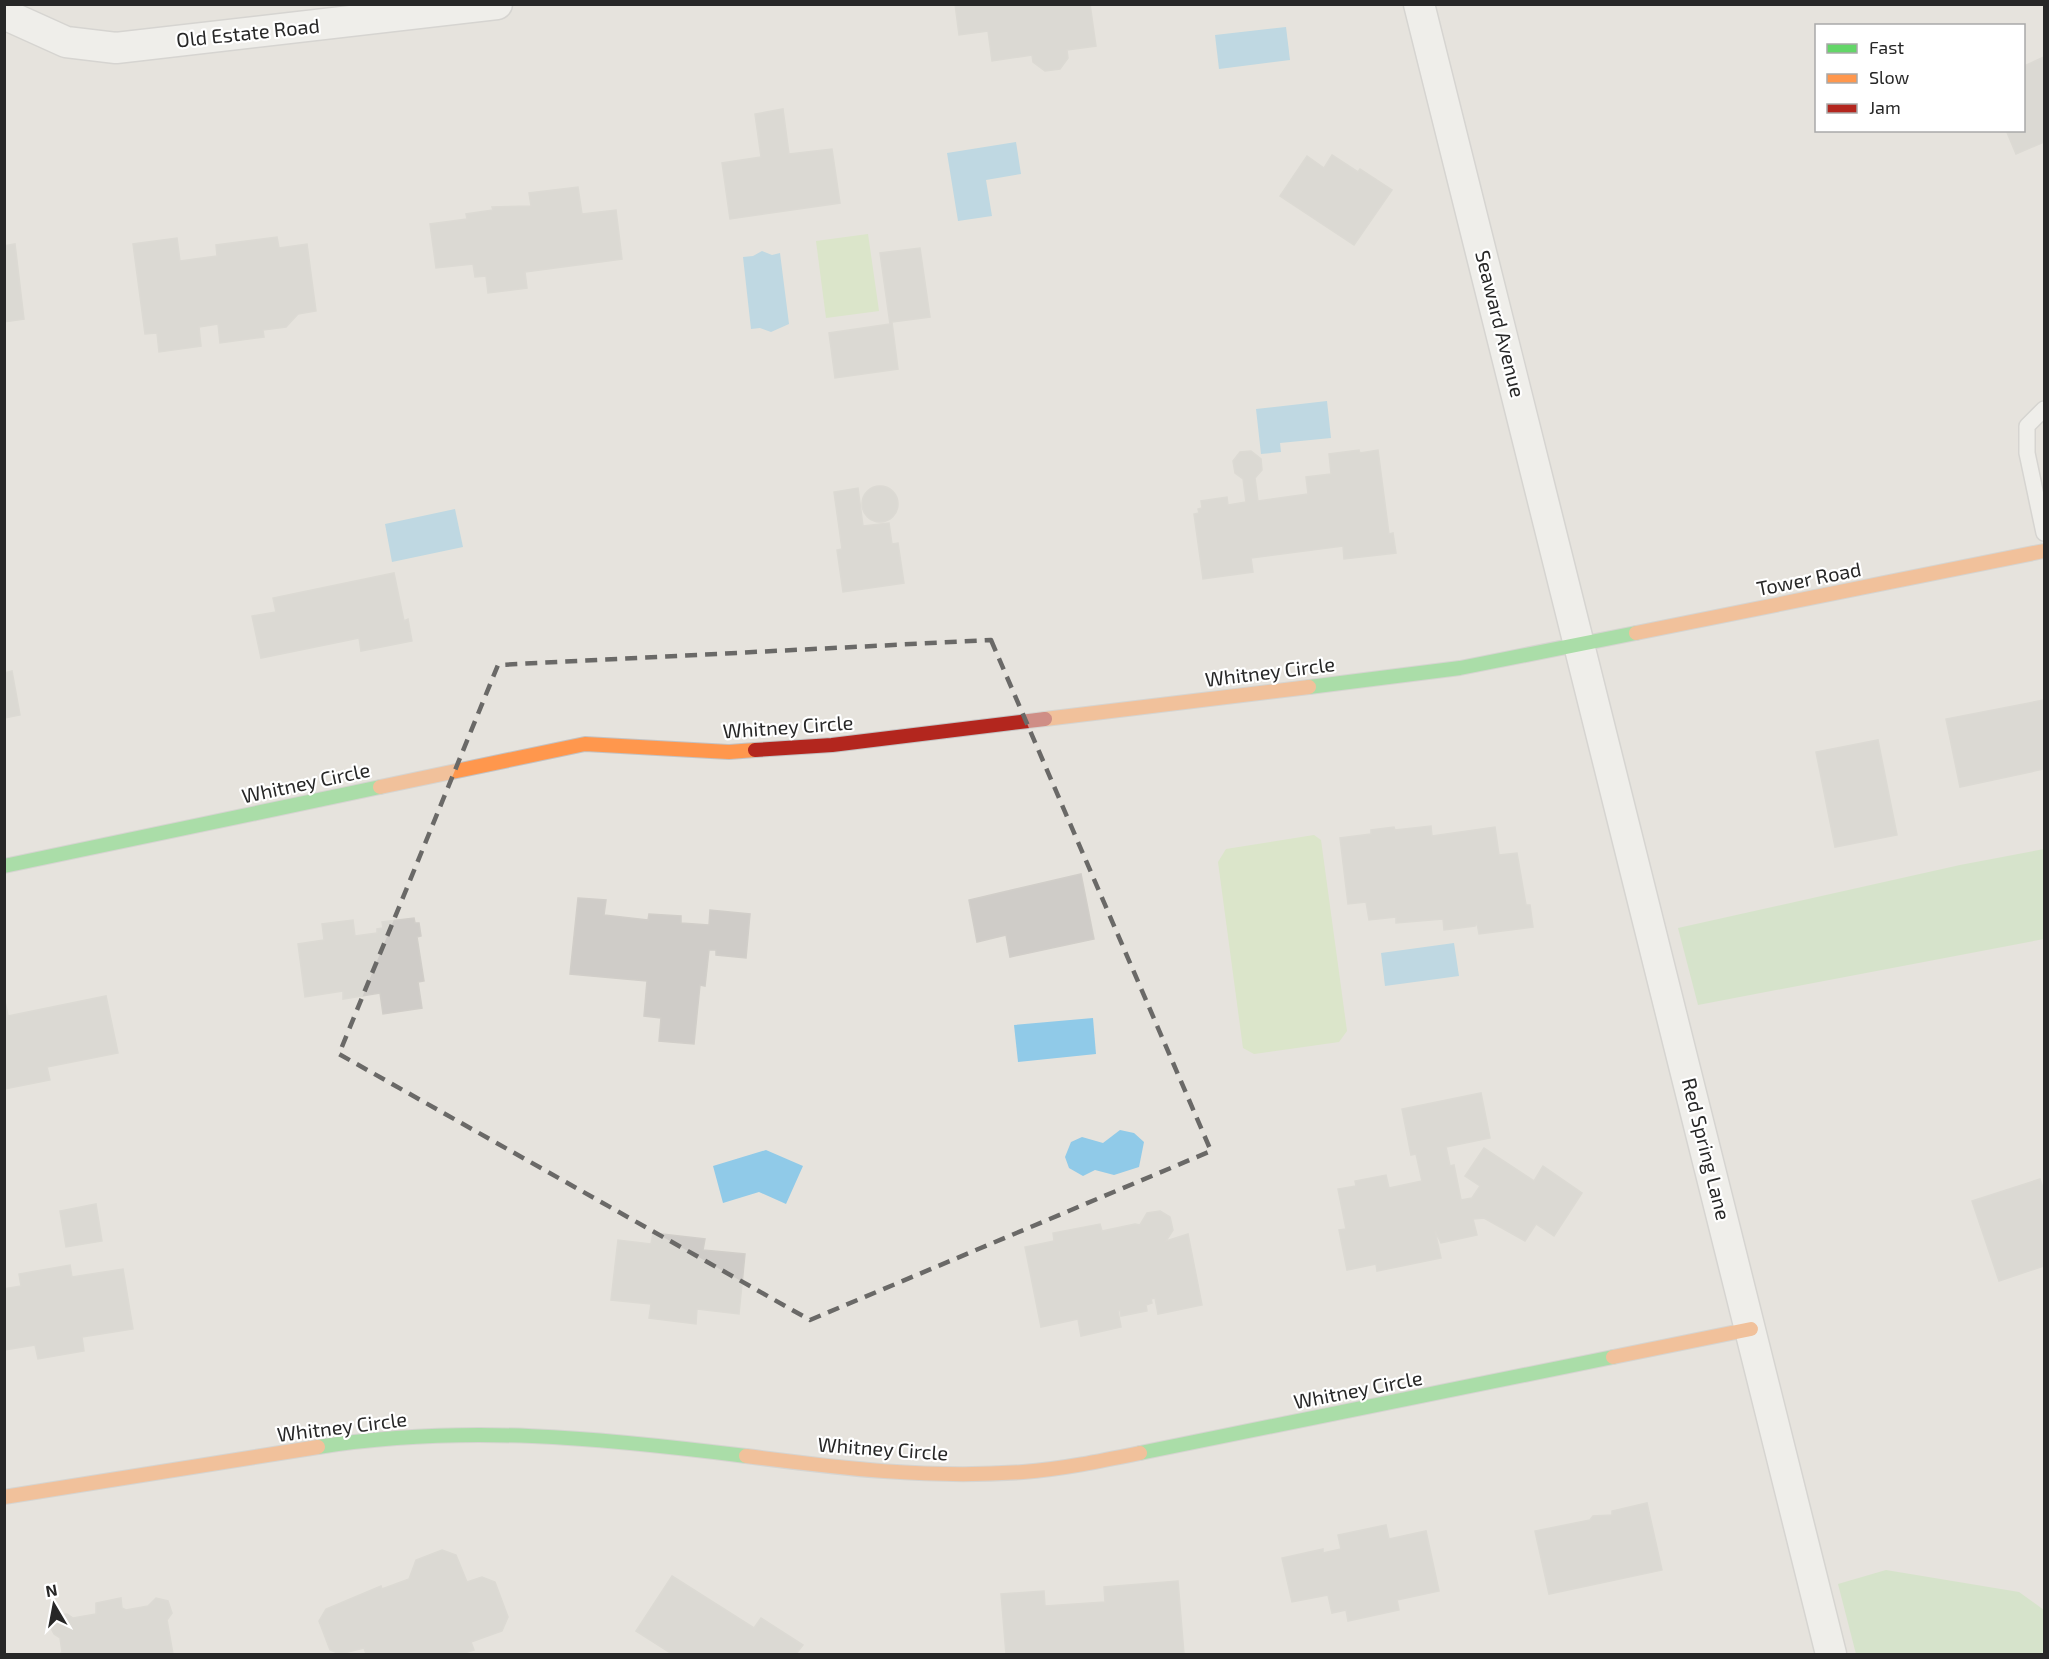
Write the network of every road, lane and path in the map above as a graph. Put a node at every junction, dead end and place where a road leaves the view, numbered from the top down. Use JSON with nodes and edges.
{"nodes":[{"id":1,"x":497,"y":4,"type":"edge"},
{"id":2,"x":1419,"y":4,"type":"edge"},
{"id":3,"x":4,"y":14,"type":"edge"},
{"id":4,"x":2044,"y":409,"type":"edge"},
{"id":5,"x":2044,"y":533,"type":"edge"},
{"id":6,"x":2044,"y":551,"type":"edge"},
{"id":7,"x":1580,"y":644,"type":"junction"},
{"id":8,"x":4,"y":866,"type":"edge"},
{"id":9,"x":1751,"y":1329,"type":"junction"},
{"id":10,"x":4,"y":1497,"type":"edge"},
{"id":11,"x":1831,"y":1654,"type":"edge"}],
"edges":[{"from":1,"to":3,"type":"street","name":"Old Estate Road"},
{"from":2,"to":7,"type":"street","name":"Seaward Avenue"},
{"from":4,"to":5,"type":"lane"},
{"from":6,"to":7,"type":"street","name":"Tower Road"},
{"from":7,"to":8,"type":"street","name":"Whitney Circle"},
{"from":7,"to":9,"type":"street","name":"Red Spring Lane"},
{"from":9,"to":10,"type":"street","name":"Whitney Circle"},
{"from":9,"to":11,"type":"street","name":"Red Spring Lane"}]}
